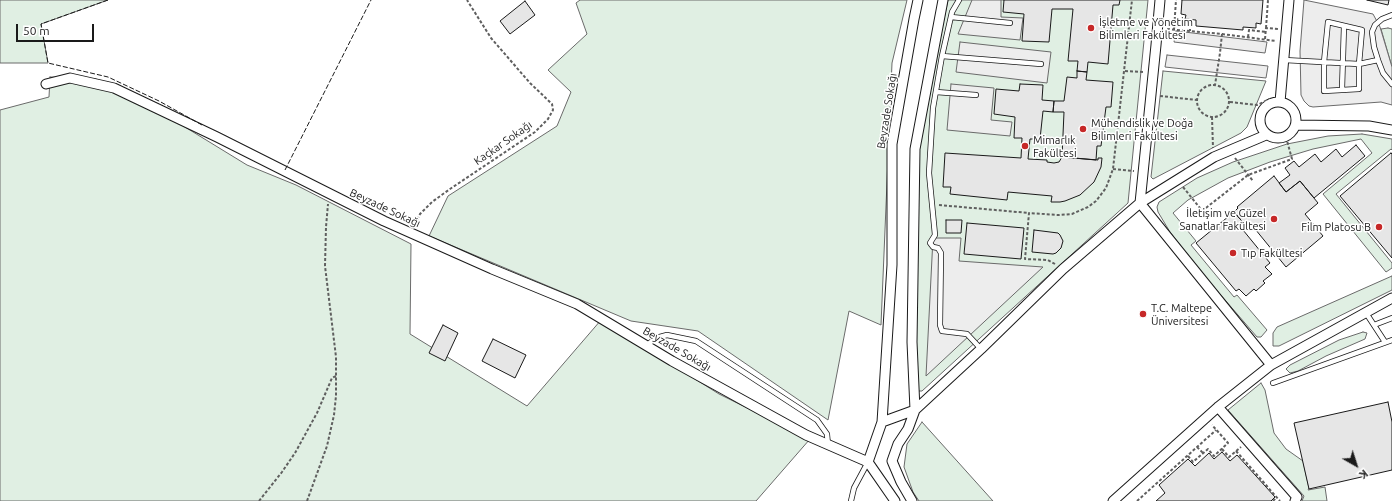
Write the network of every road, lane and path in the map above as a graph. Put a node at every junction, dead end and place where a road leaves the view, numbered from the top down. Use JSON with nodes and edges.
{"nodes":[{"id":1,"x":467,"y":0,"type":"edge"},
{"id":2,"x":918,"y":0,"type":"edge"},
{"id":3,"x":943,"y":0,"type":"edge"},
{"id":4,"x":959,"y":0,"type":"edge"},
{"id":5,"x":1132,"y":0,"type":"edge"},
{"id":6,"x":1160,"y":0,"type":"edge"},
{"id":7,"x":1176,"y":0,"type":"edge"},
{"id":8,"x":1268,"y":0,"type":"edge"},
{"id":9,"x":1289,"y":0,"type":"edge"},
{"id":10,"x":1392,"y":15,"type":"edge"},
{"id":11,"x":951,"y":17,"type":"junction"},
{"id":12,"x":1174,"y":20,"type":"junction"},
{"id":13,"x":1010,"y":23,"type":"dead end"},
{"id":14,"x":1158,"y":24,"type":"junction"},
{"id":15,"x":1344,"y":26,"type":"junction"},
{"id":16,"x":1266,"y":28,"type":"junction"},
{"id":17,"x":1174,"y":30,"type":"junction"},
{"id":18,"x":1287,"y":30,"type":"junction"},
{"id":19,"x":1190,"y":31,"type":"junction"},
{"id":20,"x":1266,"y":32,"type":"junction"},
{"id":21,"x":1222,"y":34,"type":"junction"},
{"id":22,"x":1248,"y":37,"type":"junction"},
{"id":23,"x":1265,"y":39,"type":"junction"},
{"id":24,"x":1286,"y":42,"type":"junction"},
{"id":25,"x":942,"y":56,"type":"junction"},
{"id":26,"x":1284,"y":60,"type":"junction"},
{"id":27,"x":1378,"y":60,"type":"junction"},
{"id":28,"x":1324,"y":62,"type":"junction"},
{"id":29,"x":1041,"y":64,"type":"dead end"},
{"id":30,"x":1342,"y":64,"type":"junction"},
{"id":31,"x":1359,"y":64,"type":"junction"},
{"id":32,"x":1125,"y":71,"type":"junction"},
{"id":33,"x":1154,"y":72,"type":"junction"},
{"id":34,"x":46,"y":84,"type":"dead end"},
{"id":35,"x":1392,"y":84,"type":"edge"},
{"id":36,"x":1214,"y":85,"type":"junction"},
{"id":37,"x":1342,"y":89,"type":"junction"},
{"id":38,"x":936,"y":92,"type":"junction"},
{"id":39,"x":976,"y":95,"type":"dead end"},
{"id":40,"x":1151,"y":95,"type":"junction"},
{"id":41,"x":1280,"y":98,"type":"junction"},
{"id":42,"x":1197,"y":100,"type":"junction"},
{"id":43,"x":1229,"y":102,"type":"junction"},
{"id":44,"x":1212,"y":117,"type":"junction"},
{"id":45,"x":1296,"y":125,"type":"junction"},
{"id":46,"x":1392,"y":130,"type":"edge"},
{"id":47,"x":1266,"y":135,"type":"junction"},
{"id":48,"x":1286,"y":137,"type":"junction"},
{"id":49,"x":1229,"y":151,"type":"junction"},
{"id":50,"x":1214,"y":157,"type":"junction"},
{"id":51,"x":1113,"y":169,"type":"junction"},
{"id":52,"x":1143,"y":172,"type":"junction"},
{"id":53,"x":1248,"y":174,"type":"junction"},
{"id":54,"x":1177,"y":180,"type":"junction"},
{"id":55,"x":1253,"y":180,"type":"dead end"},
{"id":56,"x":330,"y":194,"type":"junction"},
{"id":57,"x":1140,"y":203,"type":"junction"},
{"id":58,"x":932,"y":204,"type":"junction"},
{"id":59,"x":1202,"y":211,"type":"junction"},
{"id":60,"x":1029,"y":213,"type":"junction"},
{"id":61,"x":1208,"y":218,"type":"dead end"},
{"id":62,"x":411,"y":233,"type":"junction"},
{"id":63,"x":1063,"y":269,"type":"junction"},
{"id":64,"x":1392,"y":298,"type":"edge"},
{"id":65,"x":1366,"y":313,"type":"junction"},
{"id":66,"x":1392,"y":318,"type":"edge"},
{"id":67,"x":1374,"y":325,"type":"junction"},
{"id":68,"x":1392,"y":340,"type":"edge"},
{"id":69,"x":1385,"y":342,"type":"junction"},
{"id":70,"x":647,"y":345,"type":"junction"},
{"id":71,"x":981,"y":349,"type":"junction"},
{"id":72,"x":1271,"y":366,"type":"junction"},
{"id":73,"x":336,"y":376,"type":"junction"},
{"id":74,"x":1273,"y":383,"type":"dead end"},
{"id":75,"x":915,"y":410,"type":"junction"},
{"id":76,"x":1221,"y":410,"type":"junction"},
{"id":77,"x":882,"y":422,"type":"junction"},
{"id":78,"x":1216,"y":430,"type":"junction"},
{"id":79,"x":1248,"y":441,"type":"junction"},
{"id":80,"x":828,"y":445,"type":"junction"},
{"id":81,"x":1197,"y":447,"type":"junction"},
{"id":82,"x":1222,"y":449,"type":"junction"},
{"id":83,"x":1236,"y":451,"type":"junction"},
{"id":84,"x":1203,"y":453,"type":"junction"},
{"id":85,"x":1188,"y":456,"type":"junction"},
{"id":86,"x":868,"y":462,"type":"junction"},
{"id":87,"x":1277,"y":497,"type":"junction"},
{"id":88,"x":259,"y":501,"type":"edge"},
{"id":89,"x":307,"y":501,"type":"edge"},
{"id":90,"x":851,"y":501,"type":"edge"},
{"id":91,"x":895,"y":501,"type":"edge"},
{"id":92,"x":912,"y":501,"type":"edge"},
{"id":93,"x":1113,"y":501,"type":"edge"},
{"id":94,"x":1137,"y":501,"type":"edge"},
{"id":95,"x":1273,"y":501,"type":"edge"},
{"id":96,"x":1280,"y":501,"type":"edge"},
{"id":97,"x":1294,"y":501,"type":"edge"}],
"edges":[{"from":1,"to":62,"type":"path","name":"Kaçkar Sokağı"},
{"from":2,"to":77,"type":"street","name":"Beyzade Sokağı"},
{"from":3,"to":75,"type":"street"},
{"from":4,"to":11,"type":"lane"},
{"from":5,"to":32,"type":"path"},
{"from":6,"to":14,"type":"street"},
{"from":7,"to":12,"type":"path"},
{"from":8,"to":16,"type":"path"},
{"from":9,"to":18,"type":"street"},
{"from":10,"to":27,"type":"lane"},
{"from":11,"to":13,"type":"lane"},
{"from":11,"to":25,"type":"lane"},
{"from":12,"to":14,"type":"path"},
{"from":12,"to":17,"type":"path"},
{"from":12,"to":19,"type":"path"},
{"from":14,"to":17,"type":"path"},
{"from":14,"to":33,"type":"street"},
{"from":15,"to":28,"type":"lane"},
{"from":15,"to":30,"type":"lane"},
{"from":15,"to":31,"type":"lane"},
{"from":16,"to":18,"type":"path"},
{"from":16,"to":20,"type":"path"},
{"from":17,"to":19,"type":"path"},
{"from":18,"to":24,"type":"street"},
{"from":19,"to":21,"type":"path"},
{"from":20,"to":22,"type":"path"},
{"from":20,"to":23,"type":"path"},
{"from":21,"to":22,"type":"path"},
{"from":21,"to":36,"type":"path"},
{"from":22,"to":23,"type":"path"},
{"from":23,"to":24,"type":"path"},
{"from":24,"to":26,"type":"street"},
{"from":25,"to":29,"type":"lane"},
{"from":25,"to":38,"type":"lane"},
{"from":26,"to":28,"type":"lane"},
{"from":26,"to":41,"type":"street"},
{"from":27,"to":31,"type":"lane"},
{"from":27,"to":35,"type":"lane"},
{"from":28,"to":30,"type":"lane"},
{"from":28,"to":37,"type":"lane"},
{"from":30,"to":31,"type":"lane"},
{"from":30,"to":37,"type":"lane"},
{"from":31,"to":37,"type":"lane"},
{"from":32,"to":33,"type":"path"},
{"from":32,"to":51,"type":"path"},
{"from":33,"to":40,"type":"street"},
{"from":34,"to":56,"type":"street","name":"Beyzade Sokağı"},
{"from":36,"to":42,"type":"path"},
{"from":36,"to":43,"type":"path"},
{"from":38,"to":39,"type":"lane"},
{"from":38,"to":58,"type":"lane"},
{"from":40,"to":42,"type":"path"},
{"from":40,"to":52,"type":"street"},
{"from":41,"to":43,"type":"path"},
{"from":41,"to":45,"type":"street"},
{"from":41,"to":47,"type":"street"},
{"from":42,"to":44,"type":"path"},
{"from":43,"to":44,"type":"path"},
{"from":44,"to":50,"type":"path"},
{"from":45,"to":46,"type":"street"},
{"from":45,"to":48,"type":"street"},
{"from":47,"to":48,"type":"street"},
{"from":47,"to":49,"type":"street"},
{"from":48,"to":53,"type":"path"},
{"from":49,"to":50,"type":"street"},
{"from":49,"to":53,"type":"path"},
{"from":50,"to":54,"type":"street"},
{"from":51,"to":52,"type":"path"},
{"from":51,"to":60,"type":"path"},
{"from":52,"to":57,"type":"street"},
{"from":53,"to":55,"type":"path"},
{"from":53,"to":59,"type":"path"},
{"from":54,"to":57,"type":"street"},
{"from":54,"to":59,"type":"path"},
{"from":56,"to":62,"type":"street","name":"Beyzade Sokağı"},
{"from":56,"to":73,"type":"path"},
{"from":57,"to":63,"type":"street"},
{"from":57,"to":72,"type":"street"},
{"from":58,"to":60,"type":"path"},
{"from":58,"to":71,"type":"lane"},
{"from":59,"to":61,"type":"path"},
{"from":60,"to":63,"type":"path"},
{"from":62,"to":70,"type":"street","name":"Beyzade Sokağı"},
{"from":63,"to":71,"type":"street"},
{"from":64,"to":65,"type":"street"},
{"from":65,"to":67,"type":"lane"},
{"from":65,"to":72,"type":"street"},
{"from":66,"to":67,"type":"lane"},
{"from":67,"to":69,"type":"lane"},
{"from":68,"to":69,"type":"lane"},
{"from":69,"to":74,"type":"lane"},
{"from":70,"to":80,"type":"street","name":"Beyzade Sokağı"},
{"from":70,"to":80,"type":"lane"},
{"from":71,"to":75,"type":"street"},
{"from":72,"to":76,"type":"street"},
{"from":73,"to":88,"type":"path"},
{"from":73,"to":89,"type":"path"},
{"from":75,"to":77,"type":"street"},
{"from":75,"to":92,"type":"street"},
{"from":76,"to":78,"type":"path"},
{"from":76,"to":79,"type":"street"},
{"from":76,"to":93,"type":"street"},
{"from":77,"to":86,"type":"street","name":"Beyzade Sokağı"},
{"from":78,"to":81,"type":"path"},
{"from":78,"to":82,"type":"path"},
{"from":79,"to":83,"type":"path"},
{"from":79,"to":97,"type":"street"},
{"from":80,"to":86,"type":"street","name":"Beyzade Sokağı"},
{"from":81,"to":84,"type":"path"},
{"from":81,"to":85,"type":"path"},
{"from":82,"to":83,"type":"path"},
{"from":82,"to":84,"type":"path"},
{"from":83,"to":87,"type":"path"},
{"from":84,"to":85,"type":"path"},
{"from":85,"to":94,"type":"path"},
{"from":86,"to":90,"type":"lane"},
{"from":86,"to":91,"type":"street"},
{"from":87,"to":95,"type":"path"},
{"from":87,"to":96,"type":"path"}]}
